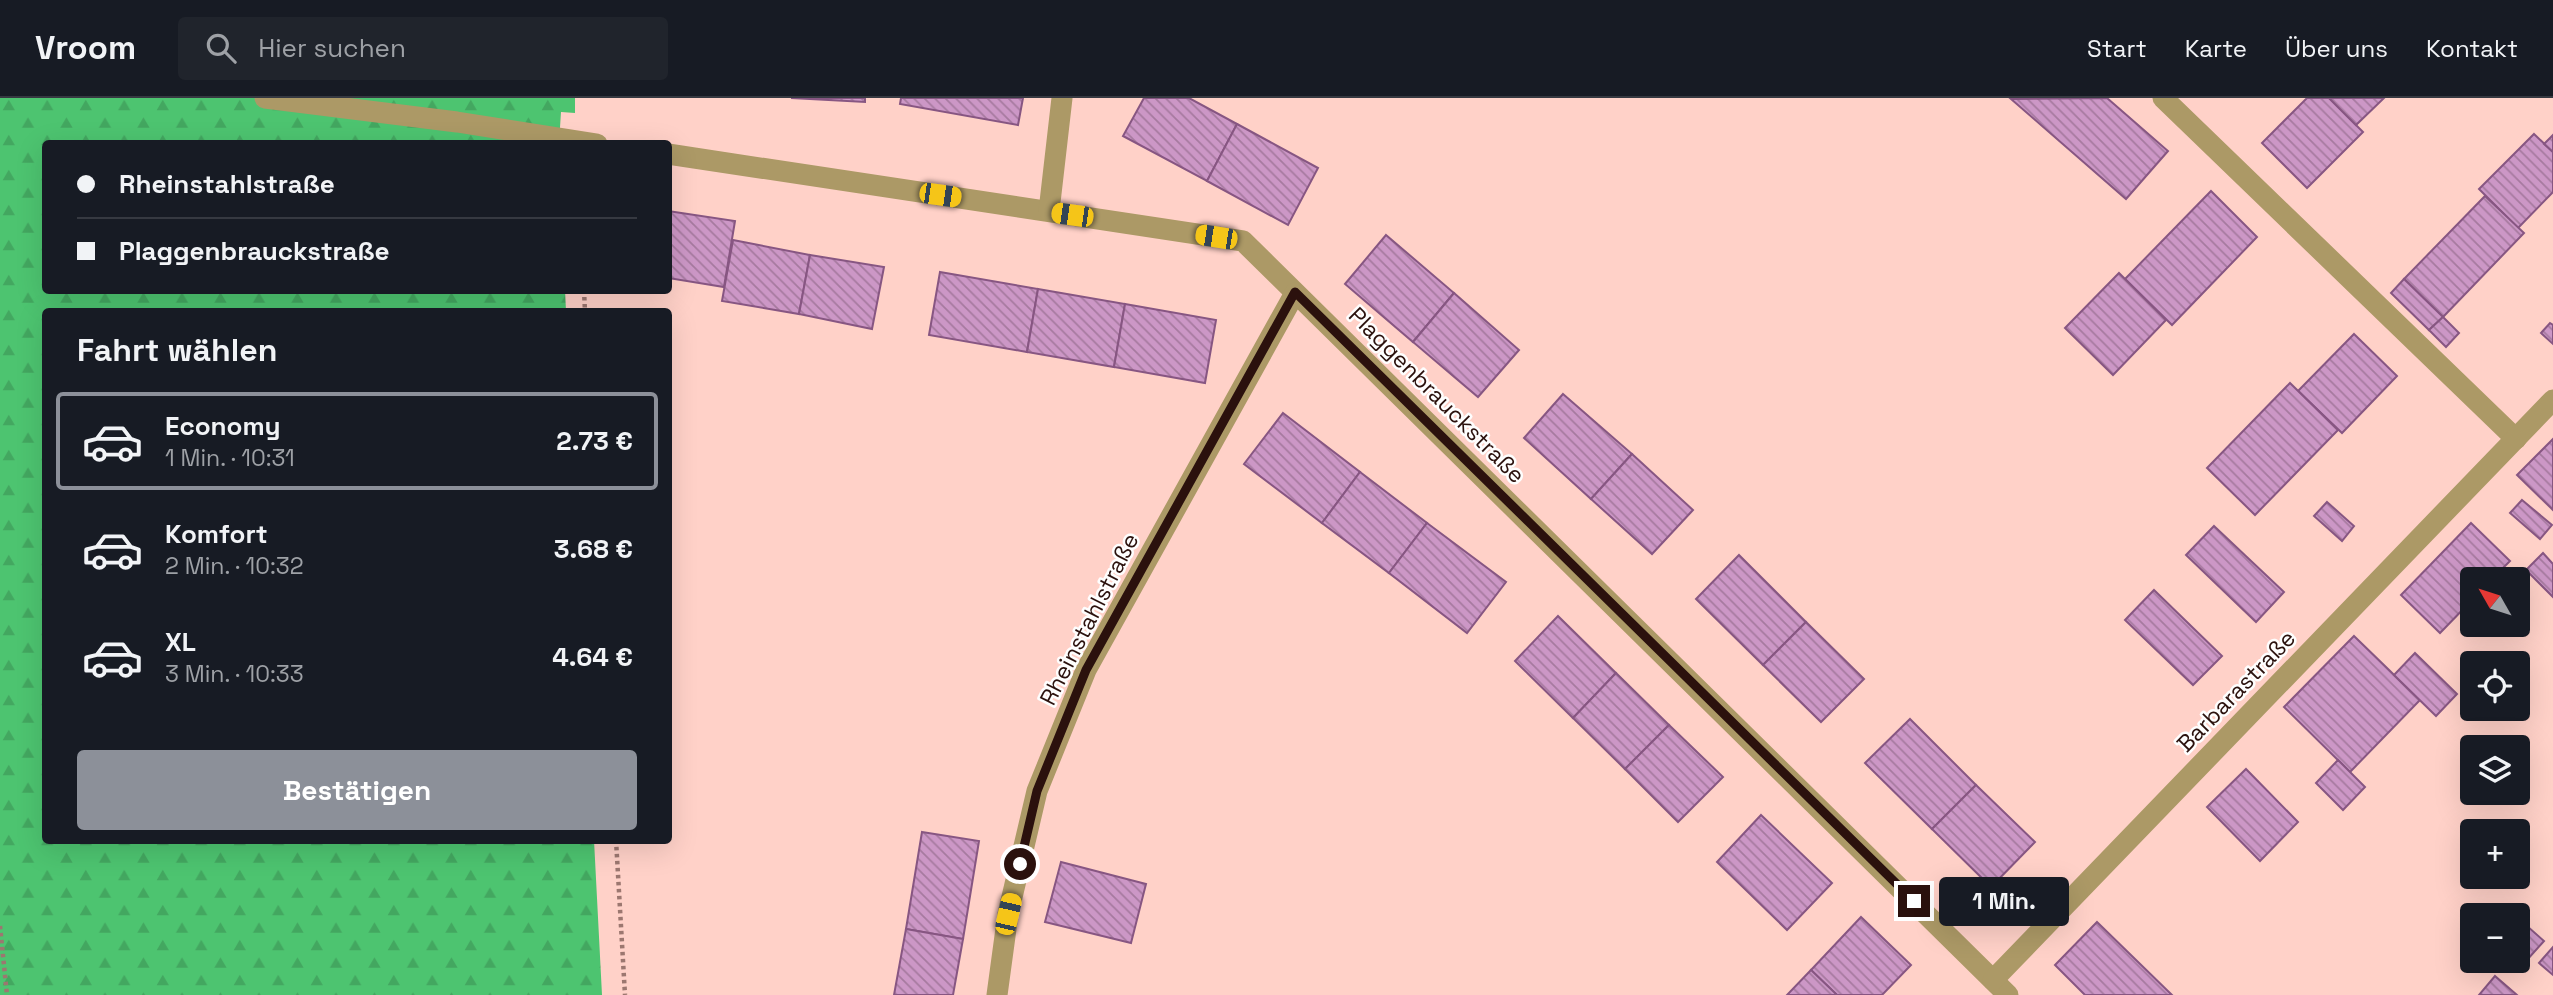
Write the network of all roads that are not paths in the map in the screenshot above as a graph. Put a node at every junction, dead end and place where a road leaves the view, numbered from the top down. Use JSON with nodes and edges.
{"nodes":[{"id":1,"x":265,"y":98,"type":"edge"},
{"id":2,"x":1062,"y":98,"type":"edge"},
{"id":3,"x":2163,"y":98,"type":"edge"},
{"id":4,"x":575,"y":140,"type":"edge"},
{"id":5,"x":672,"y":155,"type":"edge"},
{"id":6,"x":1048,"y":211,"type":"junction"},
{"id":7,"x":1295,"y":292,"type":"junction"},
{"id":8,"x":2553,"y":400,"type":"edge"},
{"id":9,"x":2516,"y":439,"type":"junction"},
{"id":10,"x":2001,"y":988,"type":"edge"},
{"id":11,"x":997,"y":995,"type":"edge"}],
"edges":[{"from":1,"to":4,"type":"street"},
{"from":2,"to":6,"type":"street"},
{"from":3,"to":9,"type":"street"},
{"from":5,"to":6,"type":"street","name":"Plaggenbrauckstraße"},
{"from":6,"to":7,"type":"street","name":"Plaggenbrauckstraße"},
{"from":7,"to":10,"type":"street","name":"Plaggenbrauckstraße"},
{"from":7,"to":11,"type":"street","name":"Rheinstahlstraße"},
{"from":8,"to":9,"type":"street","name":"Barbarastraße"},
{"from":9,"to":10,"type":"street","name":"Barbarastraße"}]}
